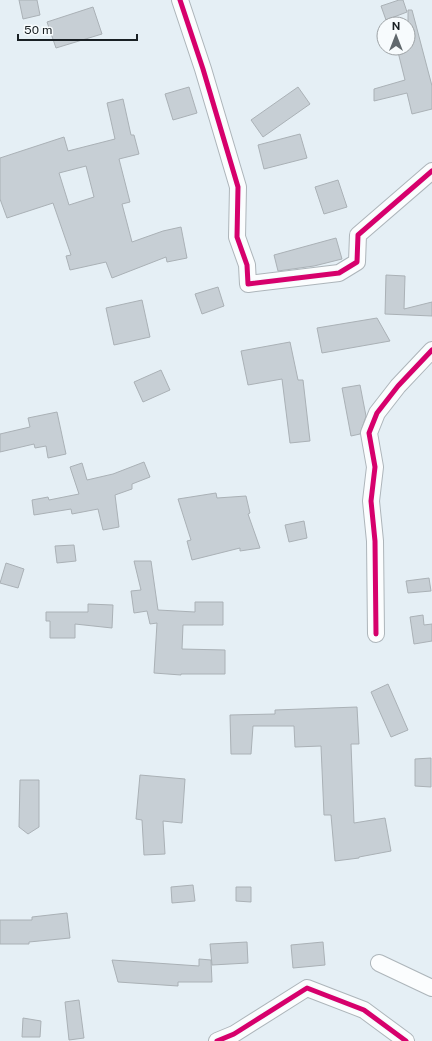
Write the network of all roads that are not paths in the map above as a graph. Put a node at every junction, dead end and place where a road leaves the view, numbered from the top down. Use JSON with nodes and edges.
{"nodes":[{"id":1,"x":180,"y":0,"type":"edge"},
{"id":2,"x":432,"y":171,"type":"edge"},
{"id":3,"x":432,"y":350,"type":"edge"},
{"id":4,"x":376,"y":634,"type":"dead end"},
{"id":5,"x":379,"y":963,"type":"dead end"},
{"id":6,"x":432,"y":988,"type":"edge"},
{"id":7,"x":217,"y":1041,"type":"edge"},
{"id":8,"x":406,"y":1041,"type":"edge"}],
"edges":[{"from":1,"to":2,"type":"street"},
{"from":3,"to":4,"type":"street"},
{"from":5,"to":6,"type":"street"},
{"from":7,"to":8,"type":"street"}]}
